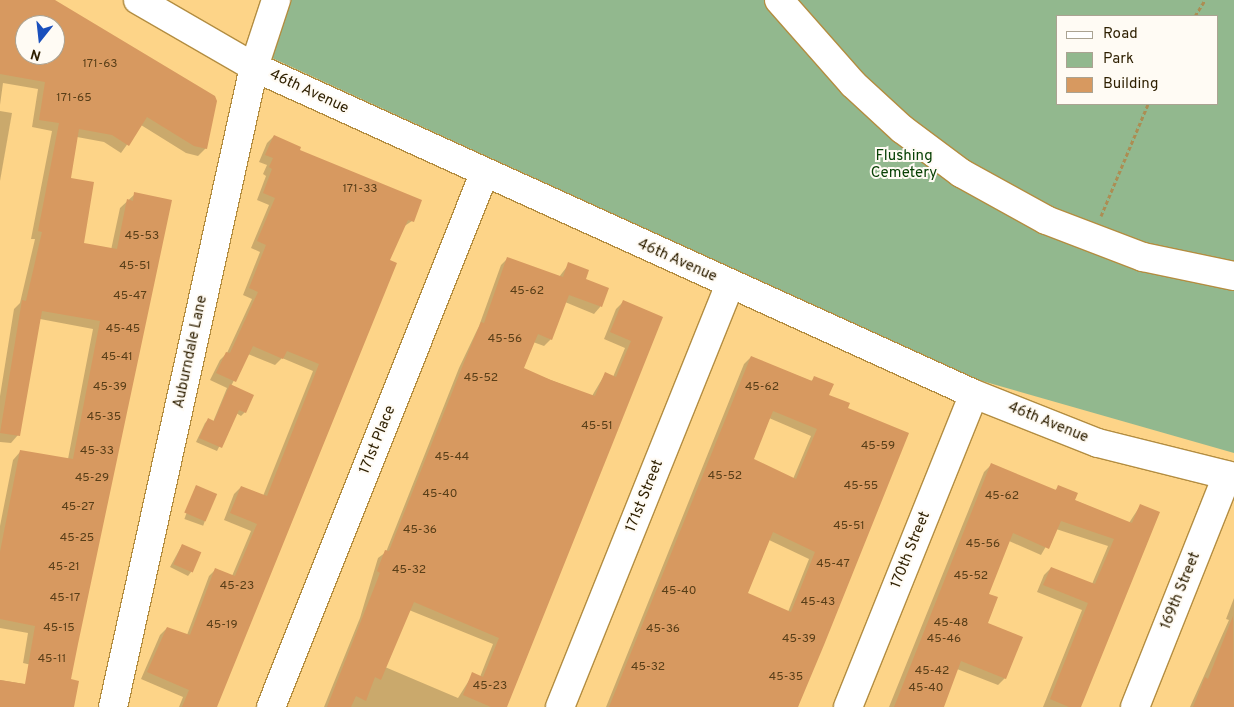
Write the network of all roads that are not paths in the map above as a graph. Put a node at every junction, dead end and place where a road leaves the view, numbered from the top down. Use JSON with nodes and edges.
{"nodes":[{"id":1,"x":138,"y":0,"type":"edge"},
{"id":2,"x":276,"y":0,"type":"edge"},
{"id":3,"x":779,"y":0,"type":"edge"},
{"id":4,"x":254,"y":67,"type":"junction"},
{"id":5,"x":484,"y":174,"type":"junction"},
{"id":6,"x":1234,"y":276,"type":"edge"},
{"id":7,"x":730,"y":285,"type":"junction"},
{"id":8,"x":974,"y":394,"type":"junction"},
{"id":9,"x":1231,"y":476,"type":"edge"},
{"id":10,"x":113,"y":707,"type":"edge"},
{"id":11,"x":272,"y":707,"type":"edge"},
{"id":12,"x":560,"y":707,"type":"edge"},
{"id":13,"x":848,"y":707,"type":"edge"},
{"id":14,"x":1135,"y":707,"type":"edge"}],
"edges":[{"from":1,"to":4,"type":"street","name":"46th Avenue"},
{"from":2,"to":4,"type":"street","name":"Auburndale Lane"},
{"from":3,"to":6,"type":"street"},
{"from":4,"to":5,"type":"street","name":"46th Avenue"},
{"from":4,"to":10,"type":"street","name":"Auburndale Lane"},
{"from":5,"to":7,"type":"street","name":"46th Avenue"},
{"from":5,"to":11,"type":"street","name":"171st Place"},
{"from":7,"to":8,"type":"street","name":"46th Avenue"},
{"from":7,"to":12,"type":"street","name":"171st Street"},
{"from":8,"to":9,"type":"street","name":"46th Avenue"},
{"from":8,"to":13,"type":"street","name":"170th Street"},
{"from":9,"to":14,"type":"street","name":"169th Street"}]}
